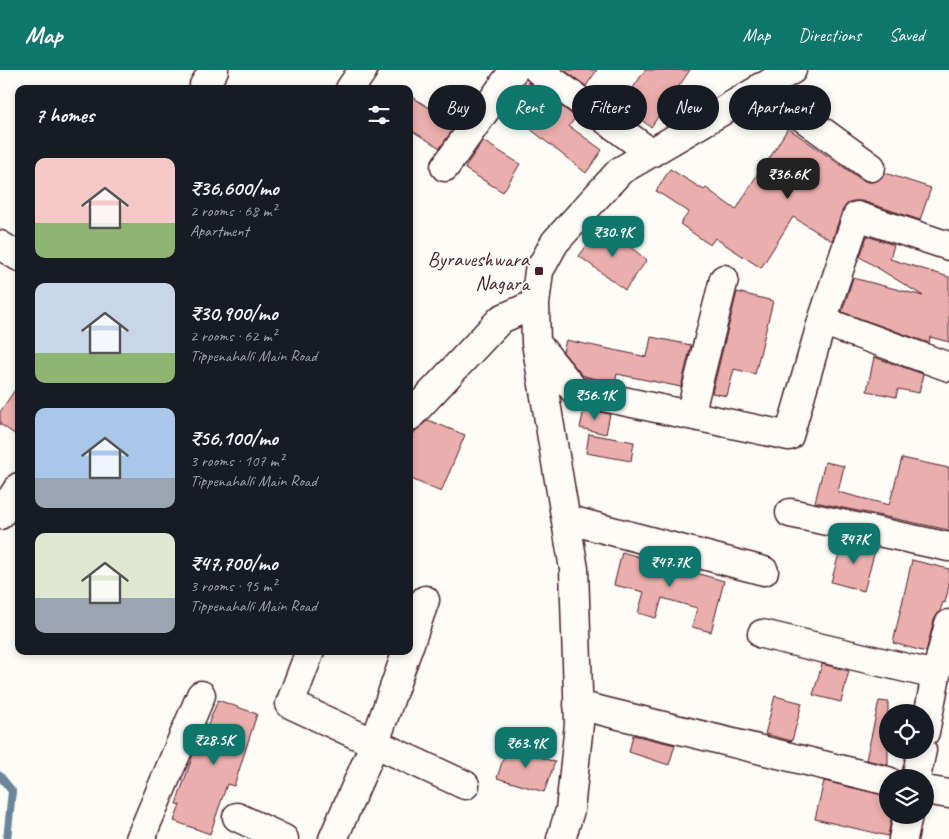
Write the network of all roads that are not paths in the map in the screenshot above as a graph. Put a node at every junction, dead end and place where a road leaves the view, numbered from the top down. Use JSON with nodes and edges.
{"nodes":[{"id":1,"x":363,"y":70,"type":"edge"},
{"id":2,"x":514,"y":70,"type":"edge"},
{"id":3,"x":538,"y":70,"type":"edge"},
{"id":4,"x":771,"y":77,"type":"edge"},
{"id":5,"x":353,"y":85,"type":"edge"},
{"id":6,"x":651,"y":153,"type":"junction"},
{"id":7,"x":445,"y":167,"type":"dead end"},
{"id":8,"x":871,"y":167,"type":"dead end"},
{"id":9,"x":949,"y":246,"type":"edge"},
{"id":10,"x":724,"y":279,"type":"dead end"},
{"id":11,"x":535,"y":304,"type":"junction"},
{"id":12,"x":822,"y":321,"type":"junction"},
{"id":13,"x":536,"y":343,"type":"junction"},
{"id":14,"x":949,"y":367,"type":"edge"},
{"id":15,"x":413,"y":413,"type":"edge"},
{"id":16,"x":690,"y":415,"type":"junction"},
{"id":17,"x":15,"y":493,"type":"edge"},
{"id":18,"x":790,"y":513,"type":"dead end"},
{"id":19,"x":0,"y":515,"type":"edge"},
{"id":20,"x":566,"y":520,"type":"junction"},
{"id":21,"x":949,"y":547,"type":"edge"},
{"id":22,"x":764,"y":571,"type":"dead end"},
{"id":23,"x":425,"y":600,"type":"dead end"},
{"id":24,"x":949,"y":625,"type":"edge"},
{"id":25,"x":413,"y":634,"type":"edge"},
{"id":26,"x":762,"y":634,"type":"dead end"},
{"id":27,"x":308,"y":655,"type":"edge"},
{"id":28,"x":406,"y":655,"type":"edge"},
{"id":29,"x":936,"y":675,"type":"junction"},
{"id":30,"x":201,"y":696,"type":"dead end"},
{"id":31,"x":930,"y":704,"type":"edge"},
{"id":32,"x":578,"y":705,"type":"junction"},
{"id":33,"x":374,"y":745,"type":"junction"},
{"id":34,"x":879,"y":779,"type":"edge"},
{"id":35,"x":465,"y":785,"type":"dead end"},
{"id":36,"x":934,"y":792,"type":"edge"},
{"id":37,"x":949,"y":794,"type":"edge"},
{"id":38,"x":237,"y":817,"type":"dead end"},
{"id":39,"x":906,"y":824,"type":"edge"},
{"id":40,"x":140,"y":839,"type":"edge"},
{"id":41,"x":284,"y":839,"type":"edge"},
{"id":42,"x":333,"y":839,"type":"edge"},
{"id":43,"x":561,"y":839,"type":"edge"},
{"id":44,"x":903,"y":839,"type":"edge"}],
"edges":[{"from":1,"to":5,"type":"street"},
{"from":2,"to":7,"type":"street"},
{"from":3,"to":6,"type":"street"},
{"from":4,"to":6,"type":"street"},
{"from":4,"to":8,"type":"street"},
{"from":6,"to":11,"type":"street"},
{"from":9,"to":12,"type":"street"},
{"from":10,"to":16,"type":"street"},
{"from":11,"to":13,"type":"street"},
{"from":11,"to":15,"type":"street"},
{"from":12,"to":14,"type":"street"},
{"from":12,"to":16,"type":"street"},
{"from":13,"to":16,"type":"street"},
{"from":13,"to":20,"type":"street"},
{"from":17,"to":19,"type":"street"},
{"from":18,"to":21,"type":"street"},
{"from":20,"to":22,"type":"street"},
{"from":20,"to":32,"type":"street"},
{"from":23,"to":25,"type":"street"},
{"from":24,"to":29,"type":"street"},
{"from":26,"to":29,"type":"street"},
{"from":27,"to":33,"type":"street"},
{"from":28,"to":33,"type":"street"},
{"from":29,"to":31,"type":"street"},
{"from":30,"to":40,"type":"street"},
{"from":32,"to":34,"type":"street"},
{"from":32,"to":43,"type":"street"},
{"from":33,"to":35,"type":"street"},
{"from":33,"to":42,"type":"street"},
{"from":36,"to":37,"type":"street"},
{"from":38,"to":41,"type":"street"},
{"from":39,"to":44,"type":"street"}]}
